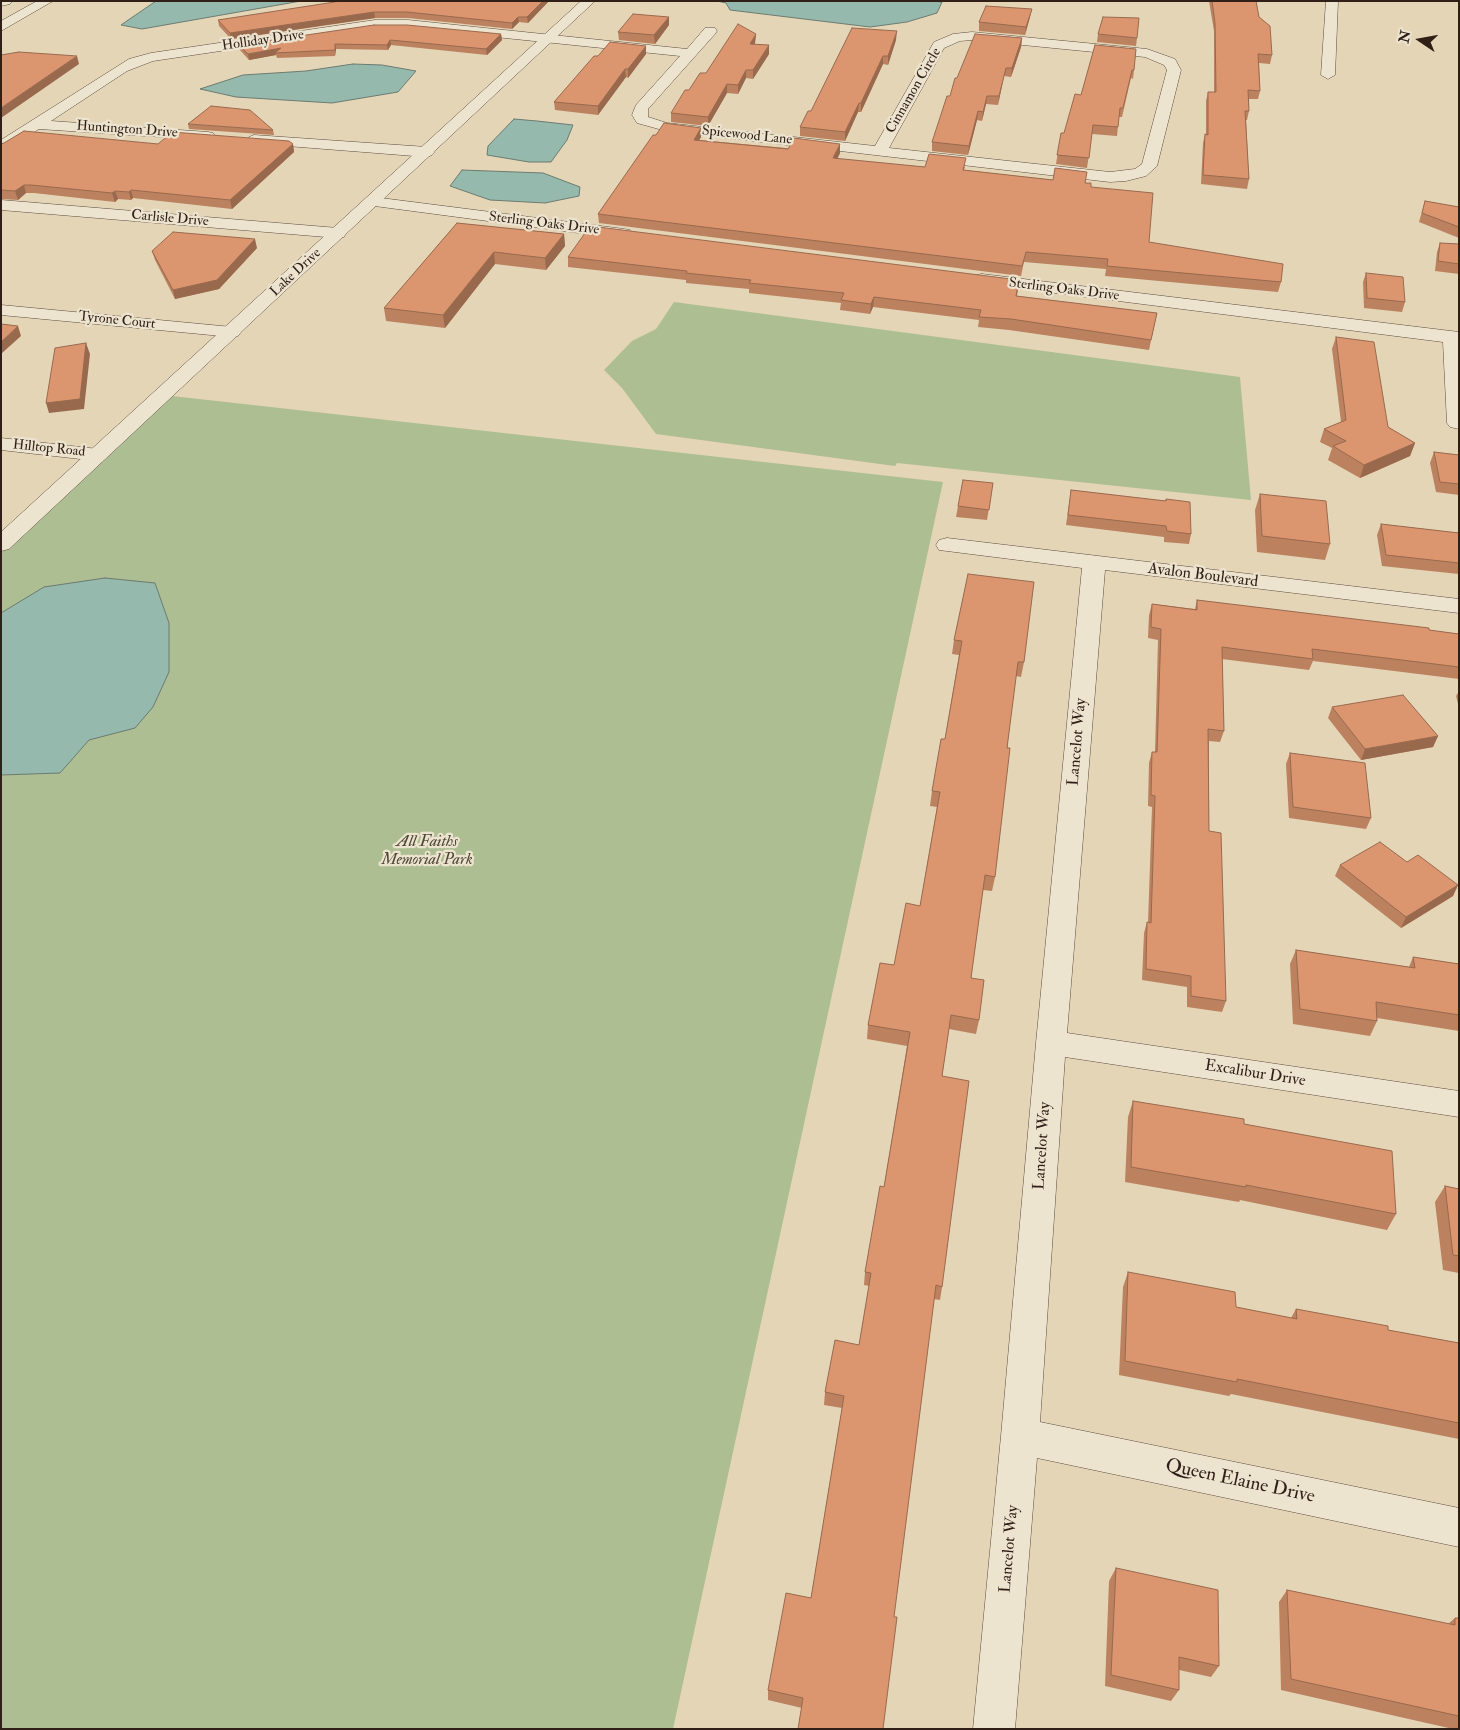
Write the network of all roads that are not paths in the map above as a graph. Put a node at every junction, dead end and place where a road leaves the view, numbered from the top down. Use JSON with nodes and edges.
{"nodes":[{"id":1,"x":6,"y":1,"type":"edge"},
{"id":2,"x":47,"y":1,"type":"edge"},
{"id":3,"x":590,"y":1,"type":"edge"},
{"id":4,"x":1332,"y":1,"type":"edge"},
{"id":5,"x":1,"y":2,"type":"edge"},
{"id":6,"x":1,"y":27,"type":"edge"},
{"id":7,"x":710,"y":31,"type":"dead end"},
{"id":8,"x":549,"y":38,"type":"junction"},
{"id":9,"x":690,"y":53,"type":"junction"},
{"id":10,"x":1328,"y":75,"type":"dead end"},
{"id":11,"x":38,"y":124,"type":"junction"},
{"id":12,"x":222,"y":137,"type":"edge"},
{"id":13,"x":242,"y":139,"type":"edge"},
{"id":14,"x":1,"y":147,"type":"edge"},
{"id":15,"x":880,"y":151,"type":"junction"},
{"id":16,"x":427,"y":152,"type":"junction"},
{"id":17,"x":373,"y":202,"type":"junction"},
{"id":18,"x":1,"y":205,"type":"edge"},
{"id":19,"x":338,"y":233,"type":"junction"},
{"id":20,"x":638,"y":236,"type":"edge"},
{"id":21,"x":962,"y":277,"type":"edge"},
{"id":22,"x":1,"y":310,"type":"edge"},
{"id":23,"x":232,"y":332,"type":"junction"},
{"id":24,"x":1455,"y":338,"type":"edge"},
{"id":25,"x":1457,"y":423,"type":"dead end"},
{"id":26,"x":1,"y":444,"type":"edge"},
{"id":27,"x":98,"y":455,"type":"junction"},
{"id":28,"x":1,"y":544,"type":"edge"},
{"id":29,"x":947,"y":545,"type":"dead end"},
{"id":30,"x":1094,"y":563,"type":"junction"},
{"id":31,"x":1459,"y":606,"type":"edge"},
{"id":32,"x":1051,"y":1043,"type":"junction"},
{"id":33,"x":1459,"y":1104,"type":"edge"},
{"id":34,"x":1020,"y":1436,"type":"junction"},
{"id":35,"x":1459,"y":1528,"type":"edge"},
{"id":36,"x":994,"y":1729,"type":"edge"}],
"edges":[{"from":1,"to":5,"type":"street"},
{"from":2,"to":6,"type":"street"},
{"from":3,"to":8,"type":"street","name":"Lake Drive"},
{"from":4,"to":10,"type":"street"},
{"from":7,"to":9,"type":"street","name":"Spicewood Lane"},
{"from":8,"to":9,"type":"street"},
{"from":8,"to":11,"type":"street","name":"Holliday Drive"},
{"from":8,"to":16,"type":"street","name":"Lake Drive"},
{"from":9,"to":15,"type":"street","name":"Spicewood Lane"},
{"from":11,"to":12,"type":"street","name":"Huntington Drive"},
{"from":11,"to":14,"type":"street","name":"Holliday Drive"},
{"from":13,"to":16,"type":"street"},
{"from":15,"to":15,"type":"street","name":"Cinnamon Circle"},
{"from":16,"to":17,"type":"street","name":"Lake Drive"},
{"from":17,"to":19,"type":"street","name":"Lake Drive"},
{"from":17,"to":20,"type":"street","name":"Sterling Oaks Drive"},
{"from":18,"to":19,"type":"street","name":"Carlisle Drive"},
{"from":19,"to":23,"type":"street","name":"Lake Drive"},
{"from":21,"to":24,"type":"street","name":"Sterling Oaks Drive"},
{"from":22,"to":23,"type":"street","name":"Tyrone Court"},
{"from":23,"to":27,"type":"street","name":"Lake Drive"},
{"from":24,"to":25,"type":"street"},
{"from":26,"to":27,"type":"street","name":"Hilltop Road"},
{"from":27,"to":28,"type":"street","name":"Lake Drive"},
{"from":29,"to":30,"type":"street","name":"Avalon Boulevard"},
{"from":30,"to":31,"type":"street","name":"Avalon Boulevard"},
{"from":30,"to":32,"type":"street","name":"Lancelot Way"},
{"from":32,"to":33,"type":"street","name":"Excalibur Drive"},
{"from":32,"to":34,"type":"street","name":"Lancelot Way"},
{"from":34,"to":35,"type":"street","name":"Queen Elaine Drive"},
{"from":34,"to":36,"type":"street","name":"Lancelot Way"}]}
